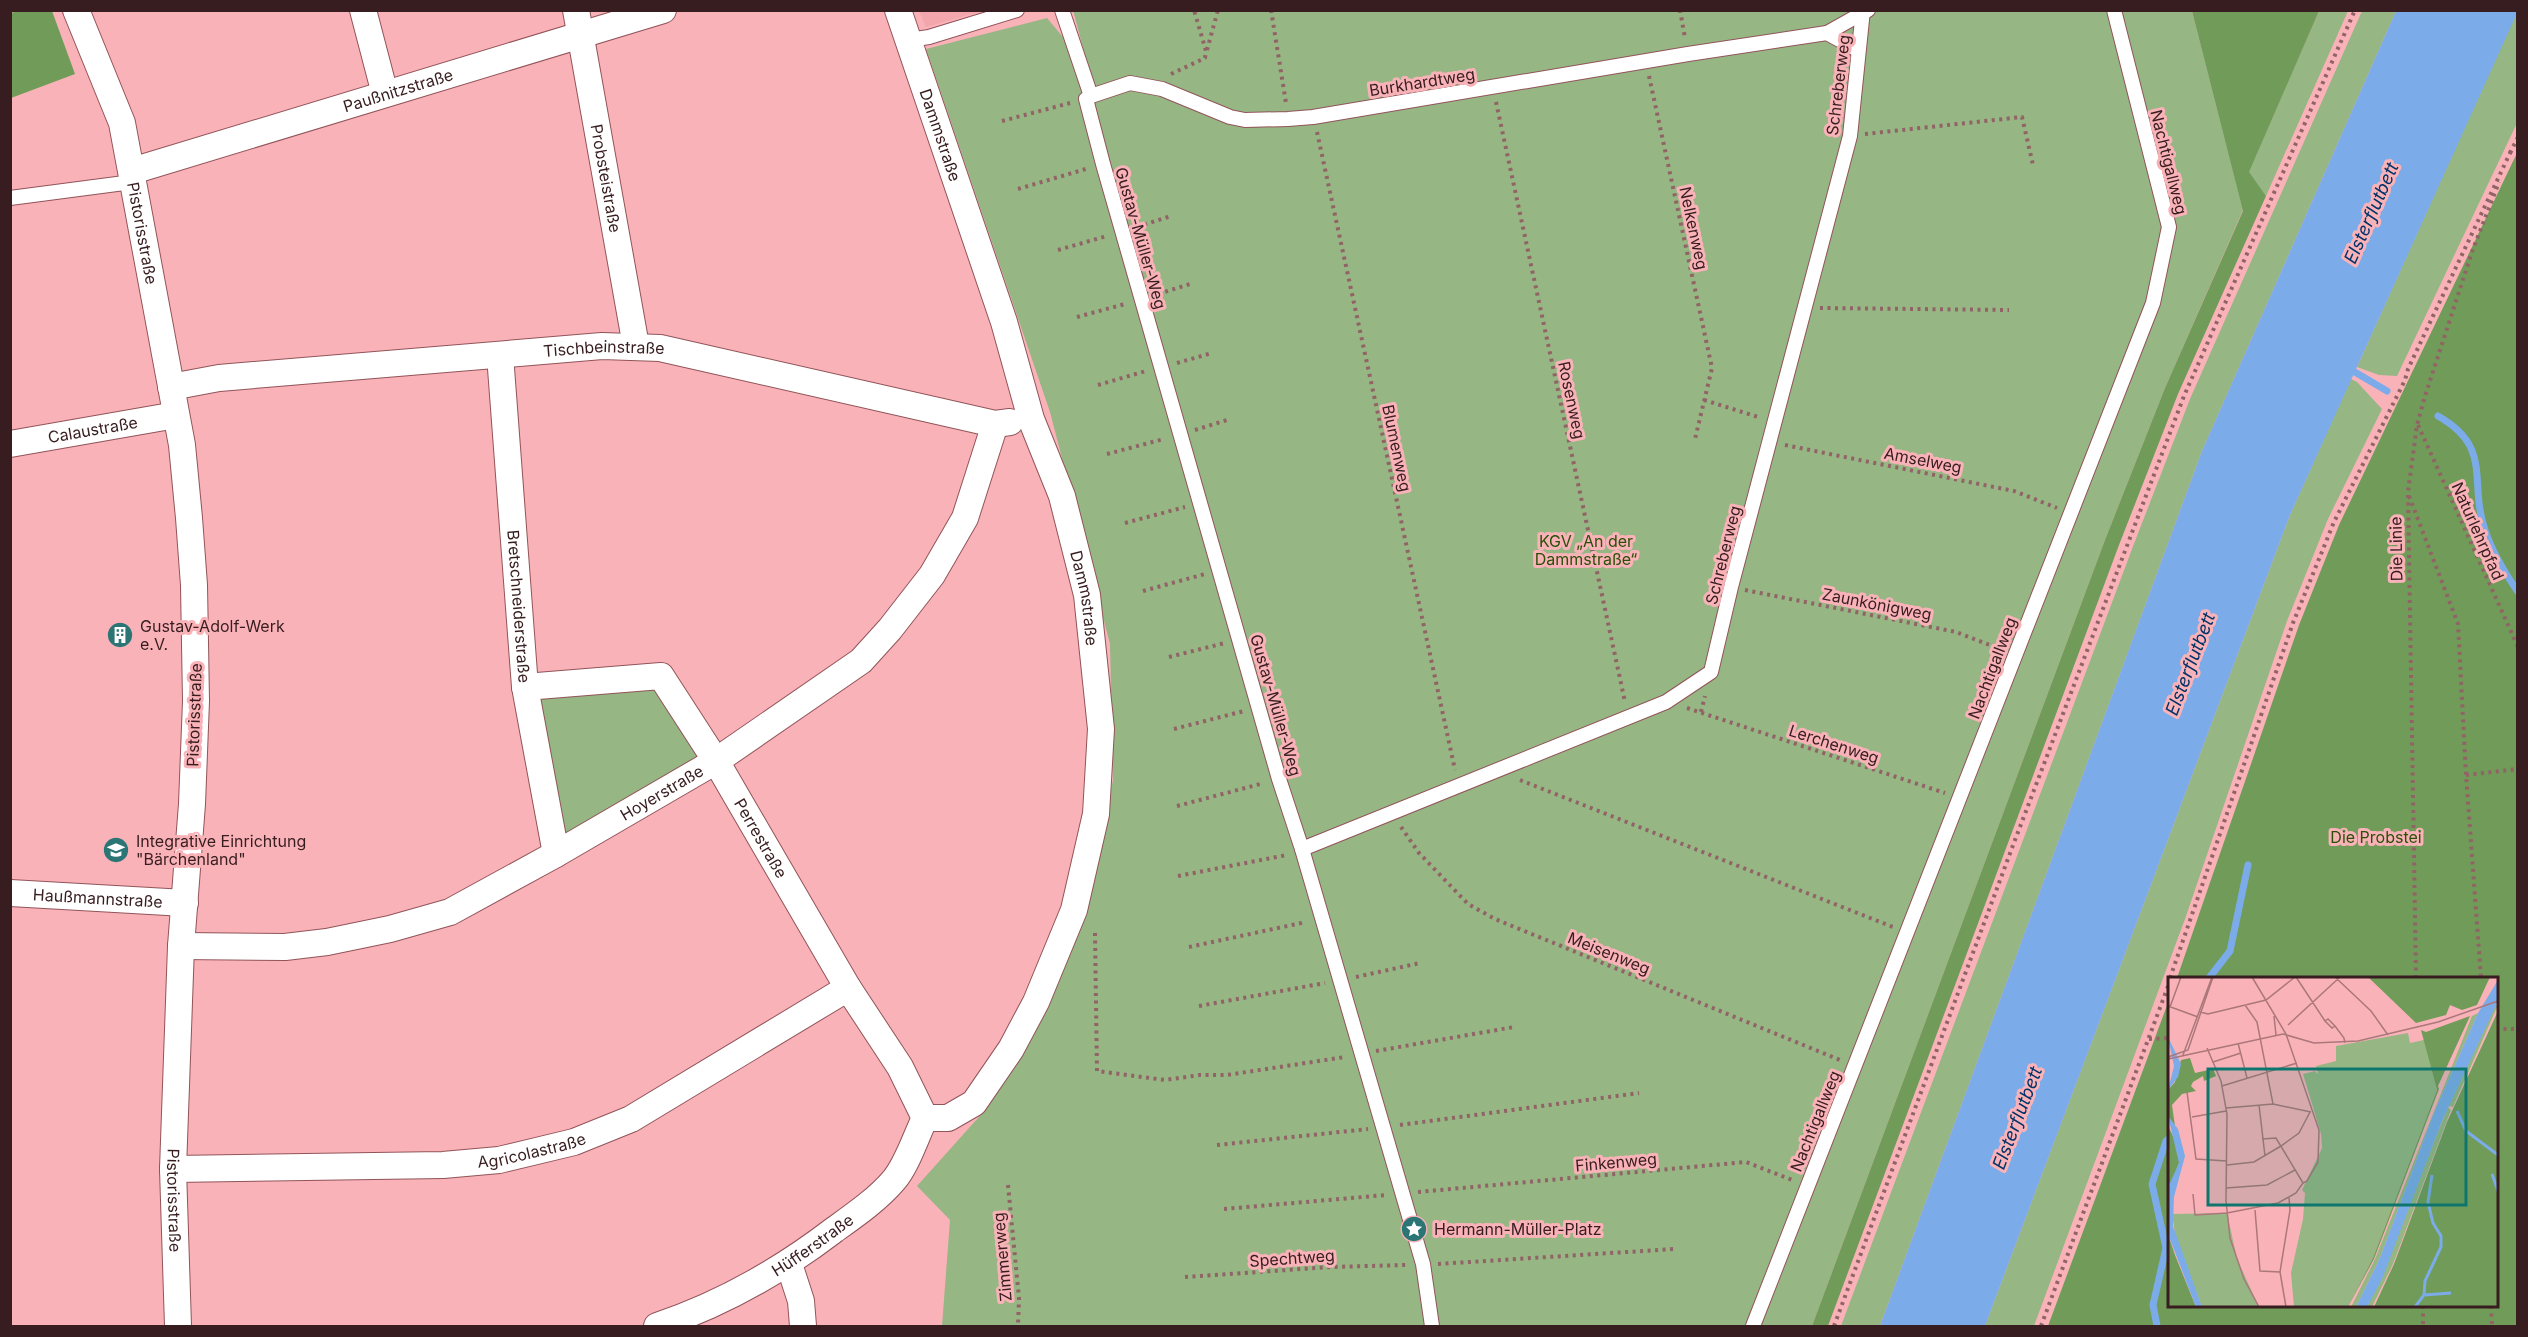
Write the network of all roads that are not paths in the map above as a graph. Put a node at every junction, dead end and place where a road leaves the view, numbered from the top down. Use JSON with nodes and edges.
{"nodes":[{"id":1,"x":76,"y":10,"type":"edge"},
{"id":2,"x":363,"y":10,"type":"edge"},
{"id":3,"x":576,"y":10,"type":"edge"},
{"id":4,"x":663,"y":10,"type":"edge"},
{"id":5,"x":898,"y":10,"type":"edge"},
{"id":6,"x":1017,"y":10,"type":"edge"},
{"id":7,"x":1062,"y":10,"type":"edge"},
{"id":8,"x":2114,"y":10,"type":"edge"},
{"id":9,"x":1865,"y":11,"type":"edge"},
{"id":10,"x":1827,"y":33,"type":"junction"},
{"id":11,"x":581,"y":36,"type":"junction"},
{"id":12,"x":909,"y":40,"type":"junction"},
{"id":13,"x":1858,"y":50,"type":"junction"},
{"id":14,"x":385,"y":94,"type":"junction"},
{"id":15,"x":1088,"y":98,"type":"junction"},
{"id":16,"x":132,"y":176,"type":"junction"},
{"id":17,"x":10,"y":198,"type":"edge"},
{"id":18,"x":636,"y":346,"type":"junction"},
{"id":19,"x":500,"y":355,"type":"junction"},
{"id":20,"x":171,"y":387,"type":"junction"},
{"id":21,"x":176,"y":415,"type":"junction"},
{"id":22,"x":1031,"y":419,"type":"junction"},
{"id":23,"x":995,"y":424,"type":"junction"},
{"id":24,"x":10,"y":444,"type":"edge"},
{"id":25,"x":525,"y":687,"type":"junction"},
{"id":26,"x":716,"y":761,"type":"junction"},
{"id":27,"x":1302,"y":849,"type":"junction"},
{"id":28,"x":556,"y":854,"type":"junction"},
{"id":29,"x":10,"y":893,"type":"edge"},
{"id":30,"x":185,"y":903,"type":"junction"},
{"id":31,"x":181,"y":946,"type":"junction"},
{"id":32,"x":848,"y":988,"type":"junction"},
{"id":33,"x":925,"y":1118,"type":"junction"},
{"id":34,"x":173,"y":1169,"type":"junction"},
{"id":35,"x":789,"y":1264,"type":"junction"},
{"id":36,"x":178,"y":1326,"type":"edge"},
{"id":37,"x":657,"y":1326,"type":"edge"},
{"id":38,"x":803,"y":1326,"type":"edge"},
{"id":39,"x":1432,"y":1326,"type":"edge"},
{"id":40,"x":1753,"y":1326,"type":"edge"}],
"edges":[{"from":1,"to":16,"type":"street","name":"Pistorisstraße"},
{"from":2,"to":14,"type":"street"},
{"from":3,"to":11,"type":"street","name":"Probsteistraße"},
{"from":4,"to":11,"type":"street","name":"Paußnitzstraße"},
{"from":5,"to":12,"type":"street","name":"Dammstraße"},
{"from":6,"to":12,"type":"lane"},
{"from":7,"to":15,"type":"lane"},
{"from":8,"to":40,"type":"lane","name":"Nachtigallweg"},
{"from":9,"to":10,"type":"lane","name":"Burkhardtweg"},
{"from":9,"to":13,"type":"lane","name":"Schreberweg"},
{"from":10,"to":13,"type":"lane"},
{"from":10,"to":15,"type":"lane","name":"Burkhardtweg"},
{"from":11,"to":14,"type":"street","name":"Paußnitzstraße"},
{"from":11,"to":18,"type":"street","name":"Probsteistraße"},
{"from":12,"to":22,"type":"street","name":"Dammstraße"},
{"from":13,"to":27,"type":"lane","name":"Schreberweg"},
{"from":14,"to":16,"type":"street","name":"Paußnitzstraße"},
{"from":15,"to":27,"type":"lane","name":"Gustav-Müller-Weg"},
{"from":16,"to":17,"type":"lane"},
{"from":16,"to":20,"type":"street","name":"Pistorisstraße"},
{"from":18,"to":19,"type":"street","name":"Tischbeinstraße"},
{"from":18,"to":23,"type":"street","name":"Tischbeinstraße"},
{"from":19,"to":20,"type":"street","name":"Tischbeinstraße"},
{"from":19,"to":25,"type":"street","name":"Bretschneiderstraße"},
{"from":20,"to":21,"type":"street","name":"Pistorisstraße"},
{"from":21,"to":24,"type":"street","name":"Calaustraße"},
{"from":21,"to":30,"type":"street","name":"Pistorisstraße"},
{"from":22,"to":23,"type":"street","name":"Tischbeinstraße"},
{"from":22,"to":33,"type":"street","name":"Dammstraße"},
{"from":23,"to":26,"type":"street","name":"Hoyerstraße"},
{"from":25,"to":26,"type":"street","name":"Perrestraße"},
{"from":25,"to":28,"type":"street","name":"Bretschneiderstraße"},
{"from":26,"to":28,"type":"street","name":"Hoyerstraße"},
{"from":26,"to":32,"type":"street","name":"Perrestraße"},
{"from":27,"to":39,"type":"lane","name":"Gustav-Müller-Weg"},
{"from":28,"to":31,"type":"street","name":"Hoyerstraße"},
{"from":29,"to":30,"type":"street","name":"Haußmannstraße"},
{"from":30,"to":31,"type":"street","name":"Pistorisstraße"},
{"from":31,"to":34,"type":"street","name":"Pistorisstraße"},
{"from":32,"to":33,"type":"street","name":"Perrestraße"},
{"from":32,"to":34,"type":"street","name":"Agricolastraße"},
{"from":33,"to":35,"type":"street","name":"Hüfferstraße"},
{"from":34,"to":36,"type":"street","name":"Pistorisstraße"},
{"from":35,"to":37,"type":"street","name":"Hüfferstraße"},
{"from":35,"to":38,"type":"street"}]}
